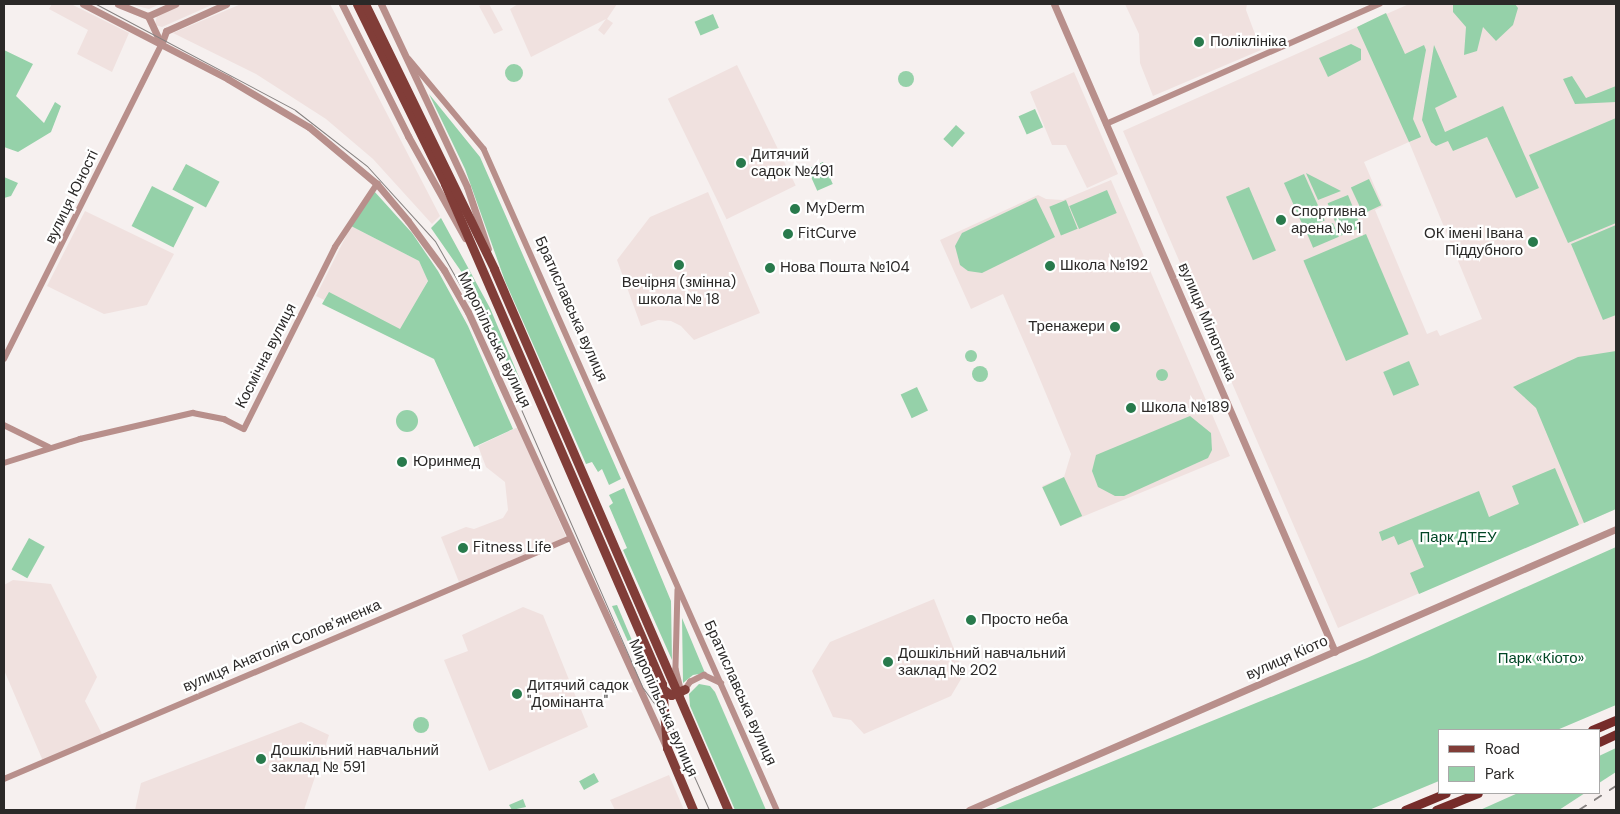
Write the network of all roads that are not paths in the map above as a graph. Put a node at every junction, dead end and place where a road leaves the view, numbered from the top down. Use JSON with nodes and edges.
{"nodes":[{"id":1,"x":83,"y":4,"type":"edge"},
{"id":2,"x":118,"y":4,"type":"edge"},
{"id":3,"x":175,"y":4,"type":"edge"},
{"id":4,"x":226,"y":4,"type":"edge"},
{"id":5,"x":342,"y":4,"type":"edge"},
{"id":6,"x":356,"y":4,"type":"edge"},
{"id":7,"x":365,"y":4,"type":"edge"},
{"id":8,"x":381,"y":4,"type":"edge"},
{"id":9,"x":1054,"y":4,"type":"edge"},
{"id":10,"x":1380,"y":4,"type":"edge"},
{"id":11,"x":148,"y":16,"type":"junction"},
{"id":12,"x":161,"y":44,"type":"junction"},
{"id":13,"x":409,"y":59,"type":"junction"},
{"id":14,"x":407,"y":97,"type":"junction"},
{"id":15,"x":1106,"y":124,"type":"junction"},
{"id":16,"x":377,"y":184,"type":"junction"},
{"id":17,"x":493,"y":266,"type":"junction"},
{"id":18,"x":486,"y":274,"type":"junction"},
{"id":19,"x":4,"y":359,"type":"edge"},
{"id":20,"x":4,"y":426,"type":"edge"},
{"id":21,"x":49,"y":447,"type":"junction"},
{"id":22,"x":4,"y":463,"type":"edge"},
{"id":23,"x":1616,"y":529,"type":"edge"},
{"id":24,"x":570,"y":538,"type":"junction"},
{"id":25,"x":678,"y":588,"type":"junction"},
{"id":26,"x":1335,"y":652,"type":"junction"},
{"id":27,"x":721,"y":684,"type":"junction"},
{"id":28,"x":663,"y":689,"type":"junction"},
{"id":29,"x":682,"y":693,"type":"junction"},
{"id":30,"x":1616,"y":720,"type":"edge"},
{"id":31,"x":1594,"y":729,"type":"edge"},
{"id":32,"x":1616,"y":734,"type":"edge"},
{"id":33,"x":1600,"y":742,"type":"edge"},
{"id":34,"x":667,"y":748,"type":"junction"},
{"id":35,"x":4,"y":779,"type":"edge"},
{"id":36,"x":1444,"y":794,"type":"edge"},
{"id":37,"x":1476,"y":794,"type":"edge"},
{"id":38,"x":693,"y":810,"type":"edge"},
{"id":39,"x":728,"y":810,"type":"edge"},
{"id":40,"x":777,"y":810,"type":"edge"},
{"id":41,"x":969,"y":810,"type":"edge"},
{"id":42,"x":1404,"y":810,"type":"edge"},
{"id":43,"x":1436,"y":810,"type":"edge"}],
"edges":[{"from":1,"to":12,"type":"street","name":"Миропільська вулиця"},
{"from":2,"to":11,"type":"street"},
{"from":3,"to":11,"type":"street"},
{"from":4,"to":12,"type":"street"},
{"from":5,"to":18,"type":"street","name":"Братиславська вулиця"},
{"from":6,"to":14,"type":"main road","name":"Братиславська вулиця"},
{"from":7,"to":14,"type":"main road","name":"Братиславська вулиця"},
{"from":8,"to":13,"type":"street","name":"Братиславська вулиця"},
{"from":9,"to":15,"type":"street","name":"вулиця Мілютенка"},
{"from":10,"to":15,"type":"street"},
{"from":11,"to":12,"type":"street"},
{"from":12,"to":16,"type":"street","name":"Миропільська вулиця"},
{"from":12,"to":19,"type":"street","name":"вулиця Юності"},
{"from":13,"to":17,"type":"street","name":"Братиславська вулиця"},
{"from":13,"to":25,"type":"street","name":"Братиславська вулиця"},
{"from":14,"to":17,"type":"main road","name":"Братиславська вулиця"},
{"from":14,"to":18,"type":"main road","name":"Братиславська вулиця"},
{"from":15,"to":26,"type":"street","name":"вулиця Мілютенка"},
{"from":16,"to":21,"type":"street","name":"Космічна вулиця"},
{"from":16,"to":24,"type":"street","name":"Миропільська вулиця"},
{"from":17,"to":29,"type":"main road","name":"Братиславська вулиця"},
{"from":18,"to":28,"type":"main road","name":"Братиславська вулиця"},
{"from":20,"to":21,"type":"street"},
{"from":21,"to":22,"type":"street","name":"Космічна вулиця"},
{"from":23,"to":26,"type":"street","name":"вулиця Кіото"},
{"from":24,"to":34,"type":"street","name":"Миропільська вулиця"},
{"from":24,"to":35,"type":"street","name":"вулиця Анатолія Соловʼяненка"},
{"from":25,"to":27,"type":"street","name":"Братиславська вулиця"},
{"from":25,"to":29,"type":"street","name":"Братиславська вулиця"},
{"from":26,"to":41,"type":"street","name":"вулиця Кіото"},
{"from":27,"to":29,"type":"street"},
{"from":27,"to":40,"type":"street","name":"Братиславська вулиця"},
{"from":28,"to":29,"type":"main road"},
{"from":28,"to":34,"type":"main road","name":"Братиславська вулиця"},
{"from":29,"to":39,"type":"main road","name":"Братиславська вулиця"},
{"from":30,"to":31,"type":"highway"},
{"from":32,"to":33,"type":"highway"},
{"from":34,"to":38,"type":"main road","name":"Миропільська вулиця"},
{"from":36,"to":42,"type":"highway"},
{"from":37,"to":43,"type":"highway"}]}
